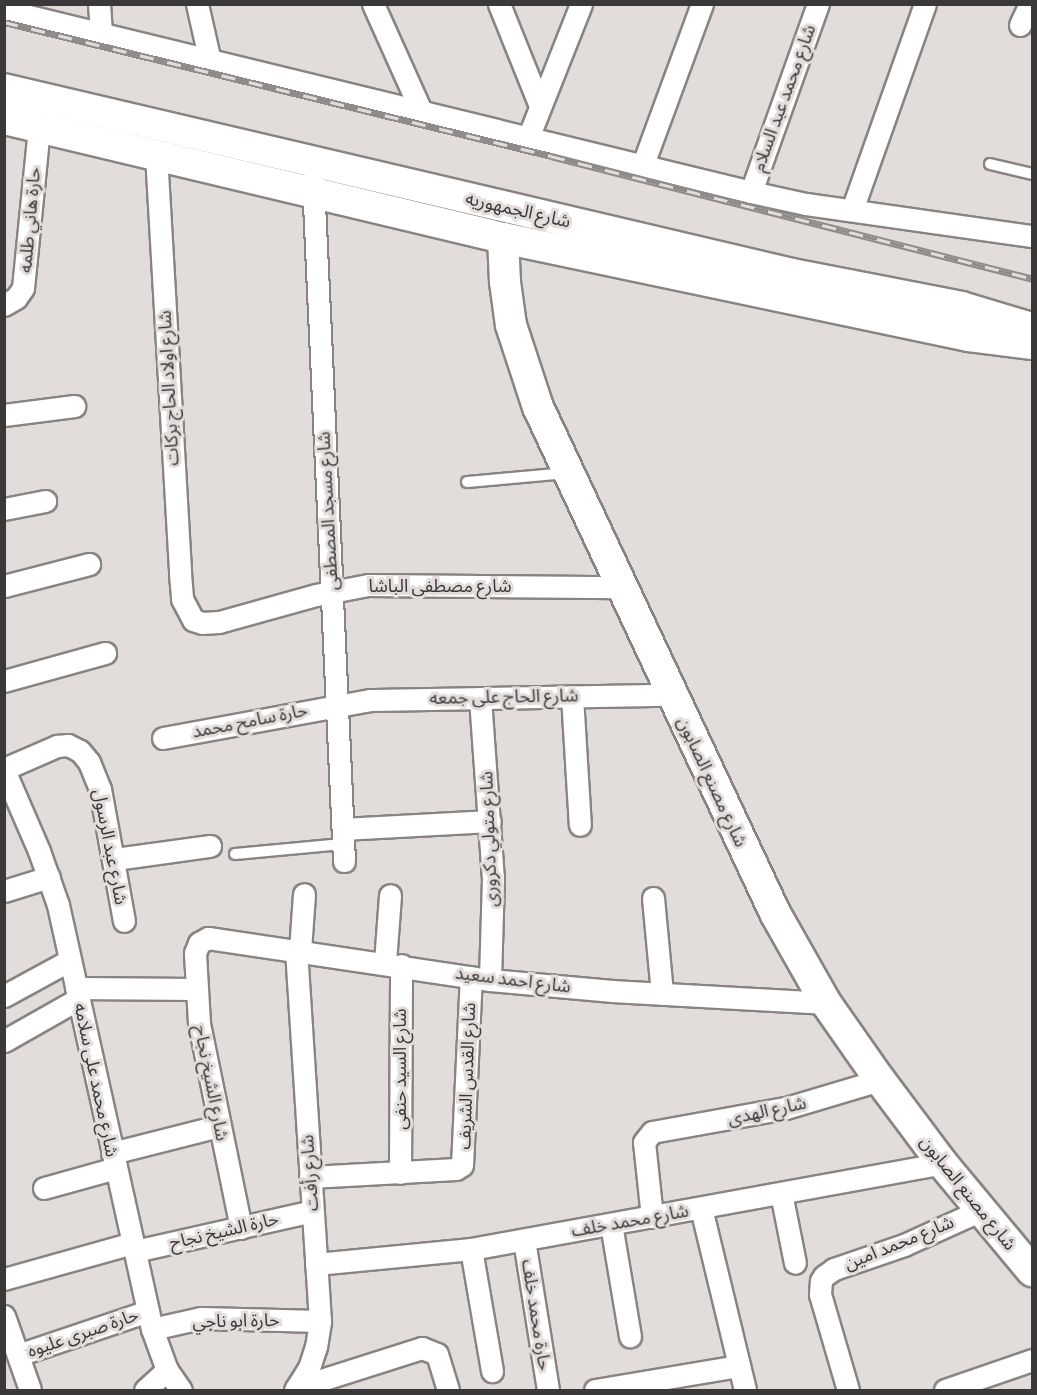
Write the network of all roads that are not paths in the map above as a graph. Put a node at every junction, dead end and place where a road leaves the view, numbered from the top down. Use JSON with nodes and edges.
{"nodes":[{"id":1,"x":99,"y":4,"type":"edge"},
{"id":2,"x":196,"y":4,"type":"edge"},
{"id":3,"x":373,"y":4,"type":"edge"},
{"id":4,"x":499,"y":4,"type":"edge"},
{"id":5,"x":580,"y":4,"type":"edge"},
{"id":6,"x":702,"y":4,"type":"edge"},
{"id":7,"x":818,"y":4,"type":"edge"},
{"id":8,"x":925,"y":4,"type":"edge"},
{"id":9,"x":1030,"y":4,"type":"edge"},
{"id":10,"x":4,"y":10,"type":"edge"},
{"id":11,"x":31,"y":11,"type":"edge"},
{"id":12,"x":1020,"y":25,"type":"dead end"},
{"id":13,"x":101,"y":34,"type":"junction"},
{"id":14,"x":210,"y":61,"type":"junction"},
{"id":15,"x":4,"y":89,"type":"edge"},
{"id":16,"x":540,"y":106,"type":"junction"},
{"id":17,"x":422,"y":113,"type":"junction"},
{"id":18,"x":4,"y":119,"type":"edge"},
{"id":19,"x":39,"y":127,"type":"junction"},
{"id":20,"x":528,"y":138,"type":"junction"},
{"id":21,"x":156,"y":154,"type":"junction"},
{"id":22,"x":990,"y":164,"type":"dead end"},
{"id":23,"x":642,"y":167,"type":"junction"},
{"id":24,"x":1032,"y":174,"type":"edge"},
{"id":25,"x":312,"y":177,"type":"junction"},
{"id":26,"x":751,"y":192,"type":"junction"},
{"id":27,"x":852,"y":210,"type":"junction"},
{"id":28,"x":1032,"y":236,"type":"edge"},
{"id":29,"x":503,"y":238,"type":"junction"},
{"id":30,"x":681,"y":262,"type":"junction"},
{"id":31,"x":5,"y":305,"type":"edge"},
{"id":32,"x":1032,"y":328,"type":"edge"},
{"id":33,"x":1032,"y":344,"type":"edge"},
{"id":34,"x":74,"y":406,"type":"dead end"},
{"id":35,"x":4,"y":415,"type":"edge"},
{"id":36,"x":569,"y":473,"type":"junction"},
{"id":37,"x":467,"y":482,"type":"dead end"},
{"id":38,"x":45,"y":501,"type":"dead end"},
{"id":39,"x":4,"y":509,"type":"edge"},
{"id":40,"x":89,"y":564,"type":"dead end"},
{"id":41,"x":4,"y":586,"type":"edge"},
{"id":42,"x":622,"y":587,"type":"junction"},
{"id":43,"x":332,"y":591,"type":"junction"},
{"id":44,"x":193,"y":620,"type":"joint"},
{"id":45,"x":105,"y":653,"type":"dead end"},
{"id":46,"x":4,"y":681,"type":"edge"},
{"id":47,"x":671,"y":695,"type":"junction"},
{"id":48,"x":573,"y":696,"type":"junction"},
{"id":49,"x":480,"y":698,"type":"junction"},
{"id":50,"x":337,"y":705,"type":"junction"},
{"id":51,"x":163,"y":738,"type":"dead end"},
{"id":52,"x":4,"y":770,"type":"edge"},
{"id":53,"x":490,"y":821,"type":"junction"},
{"id":54,"x":579,"y":825,"type":"dead end"},
{"id":55,"x":343,"y":845,"type":"junction"},
{"id":56,"x":210,"y":846,"type":"dead end"},
{"id":57,"x":235,"y":854,"type":"dead end"},
{"id":58,"x":115,"y":860,"type":"junction"},
{"id":59,"x":49,"y":877,"type":"junction"},
{"id":60,"x":4,"y":891,"type":"edge"},
{"id":61,"x":304,"y":894,"type":"dead end"},
{"id":62,"x":390,"y":895,"type":"dead end"},
{"id":63,"x":653,"y":898,"type":"dead end"},
{"id":64,"x":124,"y":921,"type":"dead end"},
{"id":65,"x":203,"y":940,"type":"joint"},
{"id":66,"x":298,"y":950,"type":"junction"},
{"id":67,"x":70,"y":960,"type":"junction"},
{"id":68,"x":393,"y":964,"type":"junction"},
{"id":69,"x":481,"y":978,"type":"junction"},
{"id":70,"x":195,"y":989,"type":"junction"},
{"id":71,"x":77,"y":994,"type":"junction"},
{"id":72,"x":662,"y":994,"type":"junction"},
{"id":73,"x":4,"y":996,"type":"edge"},
{"id":74,"x":826,"y":1003,"type":"junction"},
{"id":75,"x":4,"y":1041,"type":"edge"},
{"id":76,"x":880,"y":1080,"type":"junction"},
{"id":77,"x":219,"y":1126,"type":"junction"},
{"id":78,"x":114,"y":1160,"type":"junction"},
{"id":79,"x":942,"y":1163,"type":"junction"},
{"id":80,"x":400,"y":1173,"type":"junction"},
{"id":81,"x":310,"y":1178,"type":"junction"},
{"id":82,"x":44,"y":1188,"type":"dead end"},
{"id":83,"x":781,"y":1193,"type":"junction"},
{"id":84,"x":701,"y":1208,"type":"junction"},
{"id":85,"x":981,"y":1209,"type":"junction"},
{"id":86,"x":312,"y":1211,"type":"junction"},
{"id":87,"x":652,"y":1217,"type":"junction"},
{"id":88,"x":611,"y":1224,"type":"junction"},
{"id":89,"x":240,"y":1228,"type":"junction"},
{"id":90,"x":524,"y":1240,"type":"junction"},
{"id":91,"x":134,"y":1247,"type":"junction"},
{"id":92,"x":471,"y":1249,"type":"junction"},
{"id":93,"x":795,"y":1263,"type":"dead end"},
{"id":94,"x":316,"y":1264,"type":"junction"},
{"id":95,"x":1032,"y":1271,"type":"edge"},
{"id":96,"x":4,"y":1279,"type":"edge"},
{"id":97,"x":4,"y":1316,"type":"edge"},
{"id":98,"x":150,"y":1320,"type":"junction"},
{"id":99,"x":320,"y":1321,"type":"junction"},
{"id":100,"x":630,"y":1336,"type":"dead end"},
{"id":101,"x":18,"y":1355,"type":"junction"},
{"id":102,"x":1032,"y":1360,"type":"edge"},
{"id":103,"x":739,"y":1366,"type":"junction"},
{"id":104,"x":167,"y":1370,"type":"junction"},
{"id":105,"x":492,"y":1371,"type":"dead end"},
{"id":106,"x":341,"y":1382,"type":"edge"},
{"id":107,"x":295,"y":1389,"type":"edge"},
{"id":108,"x":30,"y":1390,"type":"edge"},
{"id":109,"x":145,"y":1390,"type":"edge"},
{"id":110,"x":181,"y":1390,"type":"edge"},
{"id":111,"x":448,"y":1390,"type":"edge"},
{"id":112,"x":548,"y":1390,"type":"edge"},
{"id":113,"x":595,"y":1390,"type":"edge"},
{"id":114,"x":745,"y":1390,"type":"edge"},
{"id":115,"x":848,"y":1390,"type":"edge"},
{"id":116,"x":945,"y":1390,"type":"edge"}],
"edges":[{"from":1,"to":13,"type":"street"},
{"from":2,"to":14,"type":"street"},
{"from":3,"to":17,"type":"street"},
{"from":4,"to":16,"type":"street"},
{"from":5,"to":16,"type":"street"},
{"from":6,"to":23,"type":"street"},
{"from":7,"to":26,"type":"street","name":"شارع محمد عبد السلام"},
{"from":8,"to":27,"type":"street"},
{"from":9,"to":12,"type":"street"},
{"from":10,"to":11,"type":"street"},
{"from":11,"to":13,"type":"street"},
{"from":13,"to":14,"type":"street"},
{"from":14,"to":17,"type":"street"},
{"from":15,"to":25,"type":"main road","name":"شارع الجمهوريه"},
{"from":16,"to":20,"type":"street"},
{"from":17,"to":20,"type":"street"},
{"from":18,"to":19,"type":"main road","name":"شارع الجمهوريه"},
{"from":19,"to":21,"type":"main road","name":"شارع الجمهوريه"},
{"from":19,"to":31,"type":"street","name":"حارة هاني طلمه"},
{"from":20,"to":23,"type":"street"},
{"from":21,"to":25,"type":"main road","name":"شارع الجمهوريه"},
{"from":21,"to":44,"type":"street","name":"شارع اولاد الحاج بركات"},
{"from":22,"to":24,"type":"lane"},
{"from":23,"to":26,"type":"street"},
{"from":25,"to":29,"type":"main road","name":"شارع الجمهوريه"},
{"from":25,"to":30,"type":"main road","name":"شارع الجمهوريه"},
{"from":25,"to":43,"type":"street","name":"شارع مسجد المصطفى"},
{"from":26,"to":27,"type":"street"},
{"from":27,"to":28,"type":"street"},
{"from":29,"to":30,"type":"main road","name":"شارع الجمهوريه"},
{"from":29,"to":36,"type":"main road","name":"شارع مصنع الصابون"},
{"from":30,"to":32,"type":"main road","name":"شارع الجمهوريه"},
{"from":30,"to":33,"type":"main road","name":"شارع الجمهوريه"},
{"from":34,"to":35,"type":"street"},
{"from":36,"to":37,"type":"lane"},
{"from":36,"to":42,"type":"main road","name":"شارع مصنع الصابون"},
{"from":38,"to":39,"type":"street"},
{"from":40,"to":41,"type":"street"},
{"from":42,"to":43,"type":"street","name":"شارع مصطفى الباشا"},
{"from":42,"to":47,"type":"main road","name":"شارع مصنع الصابون"},
{"from":43,"to":44,"type":"street","name":"شارع مصطفى الباشا"},
{"from":43,"to":50,"type":"street","name":"شارع مسجد المصطفى"},
{"from":45,"to":46,"type":"street"},
{"from":47,"to":48,"type":"street","name":"شارع الحاج على جمعه"},
{"from":47,"to":74,"type":"main road","name":"شارع مصنع الصابون"},
{"from":48,"to":49,"type":"street","name":"شارع الحاج على جمعه"},
{"from":48,"to":54,"type":"street"},
{"from":49,"to":50,"type":"street","name":"شارع الحاج على جمعه"},
{"from":49,"to":53,"type":"street","name":"شارع متولي دكرورى"},
{"from":50,"to":51,"type":"street","name":"حارة سامح محمد"},
{"from":50,"to":55,"type":"street","name":"شارع مسجد المصطفى"},
{"from":52,"to":58,"type":"street","name":"شارع عبد الرسول"},
{"from":52,"to":59,"type":"street","name":"شارع محمد على سلامه"},
{"from":53,"to":55,"type":"street"},
{"from":53,"to":69,"type":"street","name":"شارع متولي دكرورى"},
{"from":55,"to":57,"type":"lane"},
{"from":56,"to":58,"type":"street"},
{"from":58,"to":64,"type":"street","name":"شارع عبد الرسول"},
{"from":59,"to":60,"type":"street"},
{"from":59,"to":67,"type":"street","name":"شارع محمد على سلامه"},
{"from":61,"to":66,"type":"street","name":"شارع رأفت"},
{"from":62,"to":68,"type":"street","name":"شارع السيد حنفى"},
{"from":63,"to":72,"type":"street"},
{"from":65,"to":66,"type":"street","name":"شارع احمد سعيد"},
{"from":65,"to":70,"type":"street","name":"شارع الشيخ نجاح"},
{"from":66,"to":68,"type":"street","name":"شارع احمد سعيد"},
{"from":66,"to":81,"type":"street","name":"شارع رأفت"},
{"from":67,"to":71,"type":"street","name":"شارع محمد على سلامه"},
{"from":67,"to":73,"type":"street"},
{"from":68,"to":69,"type":"street","name":"شارع احمد سعيد"},
{"from":68,"to":80,"type":"street","name":"شارع السيد حنفى"},
{"from":69,"to":72,"type":"street","name":"شارع احمد سعيد"},
{"from":69,"to":80,"type":"street","name":"شارع القدس الشريف"},
{"from":70,"to":71,"type":"street"},
{"from":70,"to":77,"type":"street","name":"شارع الشيخ نجاح"},
{"from":71,"to":75,"type":"street"},
{"from":71,"to":78,"type":"street","name":"شارع محمد على سلامه"},
{"from":72,"to":74,"type":"street","name":"شارع احمد سعيد"},
{"from":74,"to":76,"type":"main road","name":"شارع مصنع الصابون"},
{"from":76,"to":79,"type":"main road","name":"شارع مصنع الصابون"},
{"from":76,"to":87,"type":"street","name":"شارع الهدى"},
{"from":77,"to":78,"type":"street"},
{"from":77,"to":89,"type":"street","name":"شارع الشيخ نجاح"},
{"from":78,"to":82,"type":"street"},
{"from":78,"to":91,"type":"street","name":"شارع محمد على سلامه"},
{"from":79,"to":83,"type":"street","name":"شارع محمد خلف"},
{"from":79,"to":85,"type":"main road","name":"شارع مصنع الصابون"},
{"from":80,"to":81,"type":"street","name":"شارع القدس الشريف"},
{"from":81,"to":86,"type":"street","name":"شارع رأفت"},
{"from":83,"to":84,"type":"street","name":"شارع محمد خلف"},
{"from":83,"to":93,"type":"street"},
{"from":84,"to":87,"type":"street","name":"شارع محمد خلف"},
{"from":84,"to":103,"type":"street"},
{"from":85,"to":95,"type":"main road","name":"شارع مصنع الصابون"},
{"from":85,"to":115,"type":"street","name":"شارع محمد امين"},
{"from":86,"to":89,"type":"street","name":"حارة الشيخ نجاح"},
{"from":86,"to":94,"type":"street","name":"شارع رأفت"},
{"from":87,"to":88,"type":"street","name":"شارع محمد خلف"},
{"from":88,"to":90,"type":"street","name":"شارع محمد خلف"},
{"from":88,"to":100,"type":"street"},
{"from":89,"to":91,"type":"street","name":"حارة الشيخ نجاح"},
{"from":90,"to":92,"type":"street","name":"شارع محمد خلف"},
{"from":90,"to":112,"type":"street","name":"حارة محمد خلف"},
{"from":91,"to":96,"type":"street","name":"حارة الشيخ نجاح"},
{"from":91,"to":98,"type":"street","name":"شارع محمد على سلامه"},
{"from":92,"to":94,"type":"street","name":"شارع محمد خلف"},
{"from":92,"to":105,"type":"street"},
{"from":94,"to":99,"type":"street","name":"شارع رأفت"},
{"from":97,"to":101,"type":"street"},
{"from":98,"to":99,"type":"street","name":"حارة ابو ناجي"},
{"from":98,"to":101,"type":"street","name":"حارة صبرى عليوه"},
{"from":98,"to":104,"type":"street","name":"شارع محمد على سلامه"},
{"from":99,"to":107,"type":"street","name":"شارع رأفت"},
{"from":101,"to":108,"type":"street"},
{"from":102,"to":116,"type":"street"},
{"from":103,"to":113,"type":"street"},
{"from":103,"to":114,"type":"street"},
{"from":104,"to":109,"type":"street"},
{"from":104,"to":110,"type":"street","name":"شارع محمد على سلامه"},
{"from":106,"to":107,"type":"street"},
{"from":106,"to":111,"type":"street"}]}
